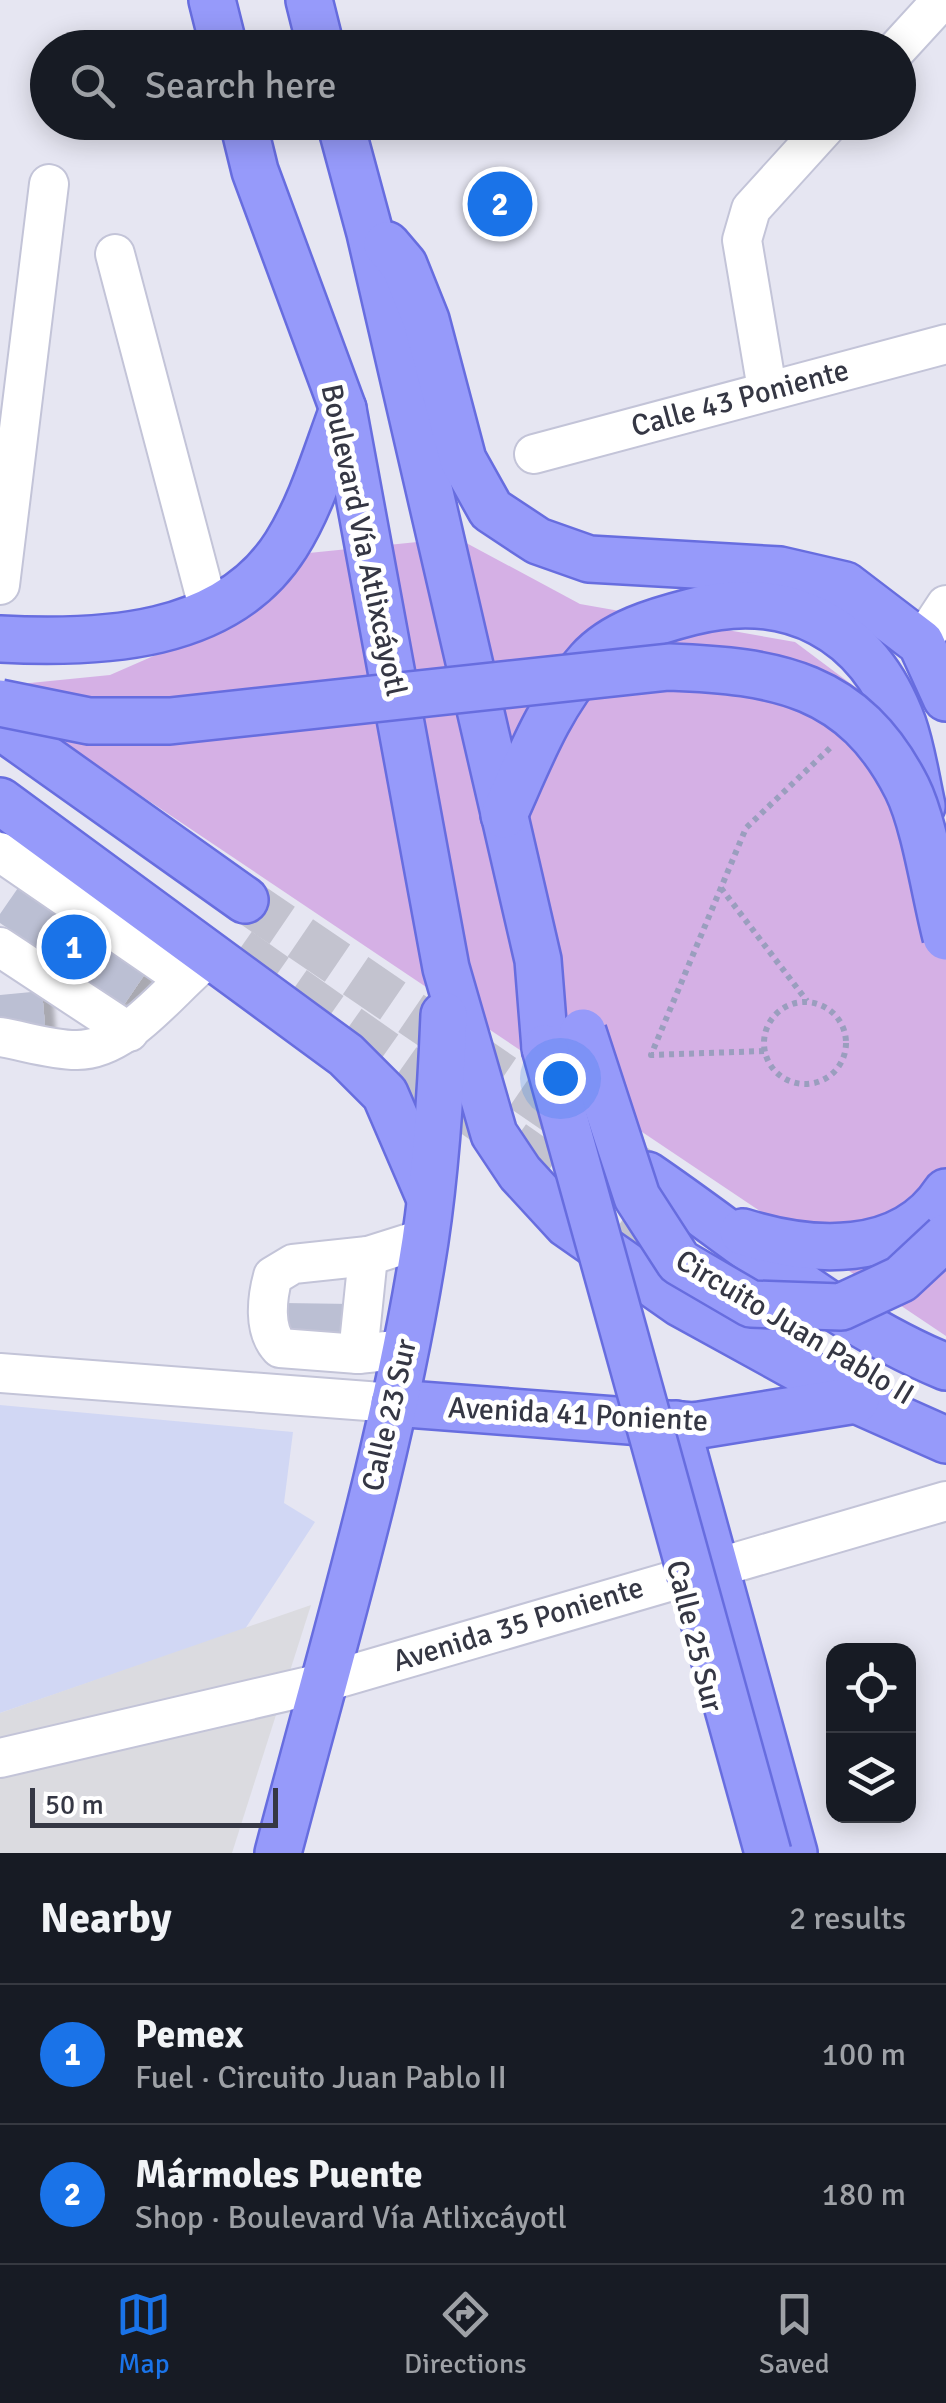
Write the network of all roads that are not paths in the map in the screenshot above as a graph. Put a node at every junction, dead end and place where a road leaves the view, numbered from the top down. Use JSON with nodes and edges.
{"nodes":[{"id":1,"x":212,"y":0,"type":"edge"},
{"id":2,"x":309,"y":0,"type":"edge"},
{"id":3,"x":942,"y":0,"type":"edge"},
{"id":4,"x":220,"y":30,"type":"edge"},
{"id":5,"x":316,"y":30,"type":"edge"},
{"id":6,"x":914,"y":30,"type":"edge"},
{"id":7,"x":247,"y":140,"type":"edge"},
{"id":8,"x":344,"y":140,"type":"edge"},
{"id":9,"x":813,"y":140,"type":"edge"},
{"id":10,"x":49,"y":184,"type":"dead end"},
{"id":11,"x":370,"y":232,"type":"junction"},
{"id":12,"x":115,"y":254,"type":"dead end"},
{"id":13,"x":946,"y":344,"type":"edge"},
{"id":14,"x":767,"y":389,"type":"junction"},
{"id":15,"x":343,"y":409,"type":"junction"},
{"id":16,"x":534,"y":454,"type":"dead end"},
{"id":17,"x":0,"y":585,"type":"edge"},
{"id":18,"x":946,"y":604,"type":"edge"},
{"id":19,"x":210,"y":614,"type":"junction"},
{"id":20,"x":0,"y":639,"type":"edge"},
{"id":21,"x":921,"y":643,"type":"junction"},
{"id":22,"x":946,"y":698,"type":"edge"},
{"id":23,"x":0,"y":703,"type":"edge"},
{"id":24,"x":0,"y":726,"type":"edge"},
{"id":25,"x":504,"y":815,"type":"junction"},
{"id":26,"x":4,"y":830,"type":"edge"},
{"id":27,"x":946,"y":905,"type":"edge"},
{"id":28,"x":946,"y":937,"type":"edge"},
{"id":29,"x":215,"y":943,"type":"junction"},
{"id":30,"x":0,"y":947,"type":"edge"},
{"id":31,"x":446,"y":968,"type":"junction"},
{"id":32,"x":129,"y":1032,"type":"junction"},
{"id":33,"x":0,"y":1037,"type":"edge"},
{"id":34,"x":564,"y":1040,"type":"junction"},
{"id":35,"x":647,"y":1175,"type":"tunnel mouth"},
{"id":36,"x":946,"y":1192,"type":"edge"},
{"id":37,"x":427,"y":1217,"type":"junction"},
{"id":38,"x":720,"y":1224,"type":"junction"},
{"id":39,"x":646,"y":1236,"type":"tunnel mouth"},
{"id":40,"x":946,"y":1238,"type":"edge"},
{"id":41,"x":368,"y":1256,"type":"junction"},
{"id":42,"x":406,"y":1349,"type":"junction"},
{"id":43,"x":358,"y":1354,"type":"junction"},
{"id":44,"x":946,"y":1367,"type":"edge"},
{"id":45,"x":0,"y":1373,"type":"edge"},
{"id":46,"x":856,"y":1400,"type":"junction"},
{"id":47,"x":394,"y":1403,"type":"junction"},
{"id":48,"x":946,"y":1414,"type":"edge"},
{"id":49,"x":656,"y":1423,"type":"junction"},
{"id":50,"x":946,"y":1440,"type":"edge"},
{"id":51,"x":946,"y":1501,"type":"edge"},
{"id":52,"x":697,"y":1571,"type":"junction"},
{"id":53,"x":322,"y":1684,"type":"junction"},
{"id":54,"x":0,"y":1758,"type":"edge"},
{"id":55,"x":278,"y":1853,"type":"edge"},
{"id":56,"x":750,"y":1853,"type":"edge"},
{"id":57,"x":768,"y":1853,"type":"edge"},
{"id":58,"x":794,"y":1853,"type":"edge"}],
"edges":[{"from":1,"to":4,"type":"main road"},
{"from":2,"to":5,"type":"main road"},
{"from":3,"to":6,"type":"street"},
{"from":7,"to":15,"type":"main road","name":"Boulevard Vía Atlixcáyotl"},
{"from":8,"to":11,"type":"main road"},
{"from":9,"to":14,"type":"street"},
{"from":10,"to":17,"type":"street"},
{"from":11,"to":21,"type":"main road"},
{"from":11,"to":25,"type":"main road"},
{"from":12,"to":19,"type":"street"},
{"from":13,"to":14,"type":"street","name":"Calle 43 Poniente"},
{"from":14,"to":16,"type":"street","name":"Calle 43 Poniente"},
{"from":15,"to":19,"type":"main road"},
{"from":15,"to":31,"type":"main road","name":"Boulevard Vía Atlixcáyotl"},
{"from":18,"to":21,"type":"street"},
{"from":19,"to":20,"type":"main road"},
{"from":21,"to":22,"type":"main road"},
{"from":23,"to":28,"type":"main road","bridge":true},
{"from":24,"to":29,"type":"main road"},
{"from":25,"to":27,"type":"main road"},
{"from":25,"to":34,"type":"main road"},
{"from":26,"to":29,"type":"main road"},
{"from":29,"to":32,"type":"street"},
{"from":29,"to":37,"type":"main road"},
{"from":30,"to":32,"type":"street"},
{"from":31,"to":37,"type":"main road","name":"Calle 23 Sur"},
{"from":31,"to":46,"type":"main road"},
{"from":32,"to":33,"type":"street"},
{"from":34,"to":40,"type":"main road","bridge":true},
{"from":34,"to":57,"type":"main road","bridge":true},
{"from":35,"to":38,"type":"main road","name":"Circuito Juan Pablo II"},
{"from":36,"to":38,"type":"main road"},
{"from":37,"to":41,"type":"street"},
{"from":37,"to":42,"type":"main road","name":"Calle 23 Sur"},
{"from":38,"to":44,"type":"main road","name":"Circuito Juan Pablo II"},
{"from":39,"to":48,"type":"main road","name":"Circuito Juan Pablo II"},
{"from":41,"to":43,"type":"street"},
{"from":41,"to":43,"type":"street"},
{"from":42,"to":43,"type":"street"},
{"from":42,"to":47,"type":"main road","name":"Calle 23 Sur"},
{"from":45,"to":47,"type":"street","name":"Avenida 41 Poniente"},
{"from":46,"to":49,"type":"main road","name":"Avenida 41 Poniente"},
{"from":46,"to":50,"type":"main road"},
{"from":47,"to":49,"type":"main road","name":"Avenida 41 Poniente"},
{"from":47,"to":53,"type":"main road","name":"Calle 23 Sur"},
{"from":49,"to":52,"type":"main road","name":"Calle 25 Sur"},
{"from":51,"to":52,"type":"street","name":"Avenida 35 Poniente"},
{"from":52,"to":53,"type":"street","name":"Avenida 35 Poniente"},
{"from":52,"to":56,"type":"main road","name":"Calle 25 Sur"},
{"from":52,"to":58,"type":"main road","name":"Calle 25 Sur"},
{"from":53,"to":54,"type":"street","name":"Avenida 35 Poniente"},
{"from":53,"to":55,"type":"main road","name":"Calle 23 Sur"}]}
